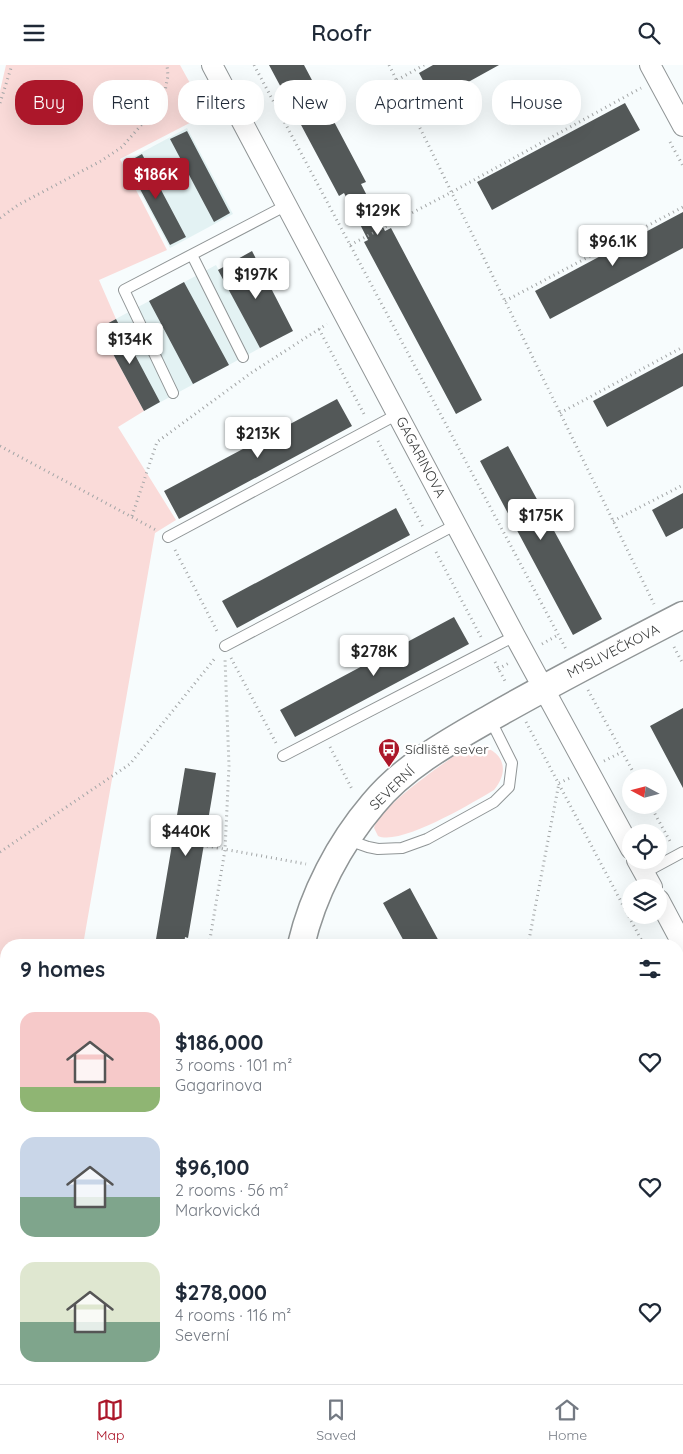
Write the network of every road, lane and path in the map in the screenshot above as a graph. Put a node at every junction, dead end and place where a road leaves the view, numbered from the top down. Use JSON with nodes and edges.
{"nodes":[{"id":1,"x":12,"y":65,"type":"edge"},
{"id":2,"x":167,"y":65,"type":"edge"},
{"id":3,"x":212,"y":65,"type":"edge"},
{"id":4,"x":254,"y":65,"type":"edge"},
{"id":5,"x":389,"y":65,"type":"edge"},
{"id":6,"x":424,"y":65,"type":"edge"},
{"id":7,"x":650,"y":65,"type":"edge"},
{"id":8,"x":396,"y":80,"type":"joint"},
{"id":9,"x":641,"y":88,"type":"dead end"},
{"id":10,"x":0,"y":103,"type":"edge"},
{"id":11,"x":418,"y":125,"type":"edge"},
{"id":12,"x":683,"y":126,"type":"edge"},
{"id":13,"x":452,"y":192,"type":"junction"},
{"id":14,"x":287,"y":205,"type":"junction"},
{"id":15,"x":683,"y":207,"type":"edge"},
{"id":16,"x":0,"y":218,"type":"edge"},
{"id":17,"x":350,"y":245,"type":"junction"},
{"id":18,"x":192,"y":255,"type":"junction"},
{"id":19,"x":505,"y":301,"type":"junction"},
{"id":20,"x":344,"y":313,"type":"junction"},
{"id":21,"x":319,"y":329,"type":"junction"},
{"id":22,"x":683,"y":347,"type":"edge"},
{"id":23,"x":243,"y":357,"type":"dead end"},
{"id":24,"x":172,"y":393,"type":"dead end"},
{"id":25,"x":560,"y":413,"type":"junction"},
{"id":26,"x":398,"y":414,"type":"junction"},
{"id":27,"x":372,"y":429,"type":"junction"},
{"id":28,"x":0,"y":446,"type":"edge"},
{"id":29,"x":683,"y":485,"type":"edge"},
{"id":30,"x":132,"y":516,"type":"junction"},
{"id":31,"x":613,"y":521,"type":"junction"},
{"id":32,"x":457,"y":524,"type":"junction"},
{"id":33,"x":168,"y":537,"type":"junction"},
{"id":34,"x":429,"y":539,"type":"junction"},
{"id":35,"x":654,"y":604,"type":"dead end"},
{"id":36,"x":683,"y":615,"type":"edge"},
{"id":37,"x":515,"y":636,"type":"junction"},
{"id":38,"x":225,"y":646,"type":"junction"},
{"id":39,"x":674,"y":647,"type":"dead end"},
{"id":40,"x":488,"y":650,"type":"junction"},
{"id":41,"x":568,"y":653,"type":"dead end"},
{"id":42,"x":683,"y":665,"type":"edge"},
{"id":43,"x":586,"y":686,"type":"dead end"},
{"id":44,"x":544,"y":687,"type":"junction"},
{"id":45,"x":516,"y":703,"type":"junction"},
{"id":46,"x":490,"y":718,"type":"junction"},
{"id":47,"x":323,"y":735,"type":"junction"},
{"id":48,"x":622,"y":752,"type":"junction"},
{"id":49,"x":283,"y":756,"type":"joint"},
{"id":50,"x":602,"y":762,"type":"dead end"},
{"id":51,"x":632,"y":769,"type":"edge"},
{"id":52,"x":559,"y":783,"type":"junction"},
{"id":53,"x":353,"y":791,"type":"dead end"},
{"id":54,"x":656,"y":814,"type":"edge"},
{"id":55,"x":622,"y":832,"type":"edge"},
{"id":56,"x":347,"y":839,"type":"junction"},
{"id":57,"x":207,"y":846,"type":"dead end"},
{"id":58,"x":225,"y":850,"type":"junction"},
{"id":59,"x":0,"y":852,"type":"edge"},
{"id":60,"x":680,"y":853,"type":"edge"},
{"id":61,"x":306,"y":864,"type":"dead end"},
{"id":62,"x":644,"y":874,"type":"edge"},
{"id":63,"x":667,"y":915,"type":"edge"},
{"id":64,"x":210,"y":939,"type":"edge"},
{"id":65,"x":303,"y":939,"type":"edge"},
{"id":66,"x":529,"y":939,"type":"edge"},
{"id":67,"x":641,"y":939,"type":"edge"},
{"id":68,"x":680,"y":939,"type":"edge"}],
"edges":[{"from":1,"to":10,"type":"path"},
{"from":2,"to":16,"type":"path"},
{"from":3,"to":14,"type":"street","name":"GAGARINOVA"},
{"from":4,"to":17,"type":"path"},
{"from":5,"to":8,"type":"path"},
{"from":6,"to":8,"type":"path"},
{"from":7,"to":12,"type":"street"},
{"from":9,"to":13,"type":"path"},
{"from":11,"to":13,"type":"path"},
{"from":13,"to":17,"type":"path"},
{"from":13,"to":19,"type":"path"},
{"from":14,"to":18,"type":"lane"},
{"from":14,"to":20,"type":"street","name":"GAGARINOVA"},
{"from":15,"to":19,"type":"path"},
{"from":17,"to":41,"type":"path"},
{"from":18,"to":23,"type":"lane"},
{"from":18,"to":24,"type":"lane"},
{"from":19,"to":25,"type":"path"},
{"from":20,"to":21,"type":"path"},
{"from":20,"to":26,"type":"street","name":"GAGARINOVA"},
{"from":21,"to":27,"type":"path"},
{"from":21,"to":30,"type":"path"},
{"from":22,"to":25,"type":"path"},
{"from":25,"to":31,"type":"path"},
{"from":26,"to":27,"type":"lane"},
{"from":26,"to":32,"type":"street","name":"GAGARINOVA"},
{"from":27,"to":33,"type":"lane"},
{"from":27,"to":34,"type":"path"},
{"from":28,"to":30,"type":"path"},
{"from":29,"to":31,"type":"path"},
{"from":30,"to":33,"type":"path"},
{"from":31,"to":35,"type":"path"},
{"from":32,"to":34,"type":"lane"},
{"from":32,"to":37,"type":"street","name":"GAGARINOVA"},
{"from":33,"to":38,"type":"path"},
{"from":34,"to":38,"type":"lane"},
{"from":34,"to":40,"type":"path"},
{"from":36,"to":44,"type":"street","name":"MYSLIVEČKOVA"},
{"from":37,"to":40,"type":"lane"},
{"from":37,"to":44,"type":"street","name":"GAGARINOVA"},
{"from":38,"to":49,"type":"path"},
{"from":38,"to":58,"type":"path"},
{"from":38,"to":59,"type":"path"},
{"from":39,"to":42,"type":"path"},
{"from":40,"to":45,"type":"path"},
{"from":40,"to":47,"type":"lane"},
{"from":43,"to":48,"type":"path"},
{"from":44,"to":45,"type":"street","name":"SEVERNÍ"},
{"from":44,"to":55,"type":"street","name":"GAGARINOVA"},
{"from":45,"to":46,"type":"street","name":"SEVERNÍ"},
{"from":45,"to":52,"type":"path"},
{"from":46,"to":56,"type":"street","name":"SEVERNÍ"},
{"from":46,"to":56,"type":"lane"},
{"from":47,"to":49,"type":"lane"},
{"from":47,"to":53,"type":"path"},
{"from":48,"to":50,"type":"path"},
{"from":48,"to":51,"type":"path"},
{"from":52,"to":66,"type":"path"},
{"from":52,"to":67,"type":"path"},
{"from":54,"to":60,"type":"path"},
{"from":56,"to":65,"type":"street","name":"SEVERNÍ"},
{"from":57,"to":58,"type":"path"},
{"from":58,"to":61,"type":"path"},
{"from":58,"to":64,"type":"path"},
{"from":60,"to":62,"type":"lane"},
{"from":63,"to":68,"type":"street"}]}
